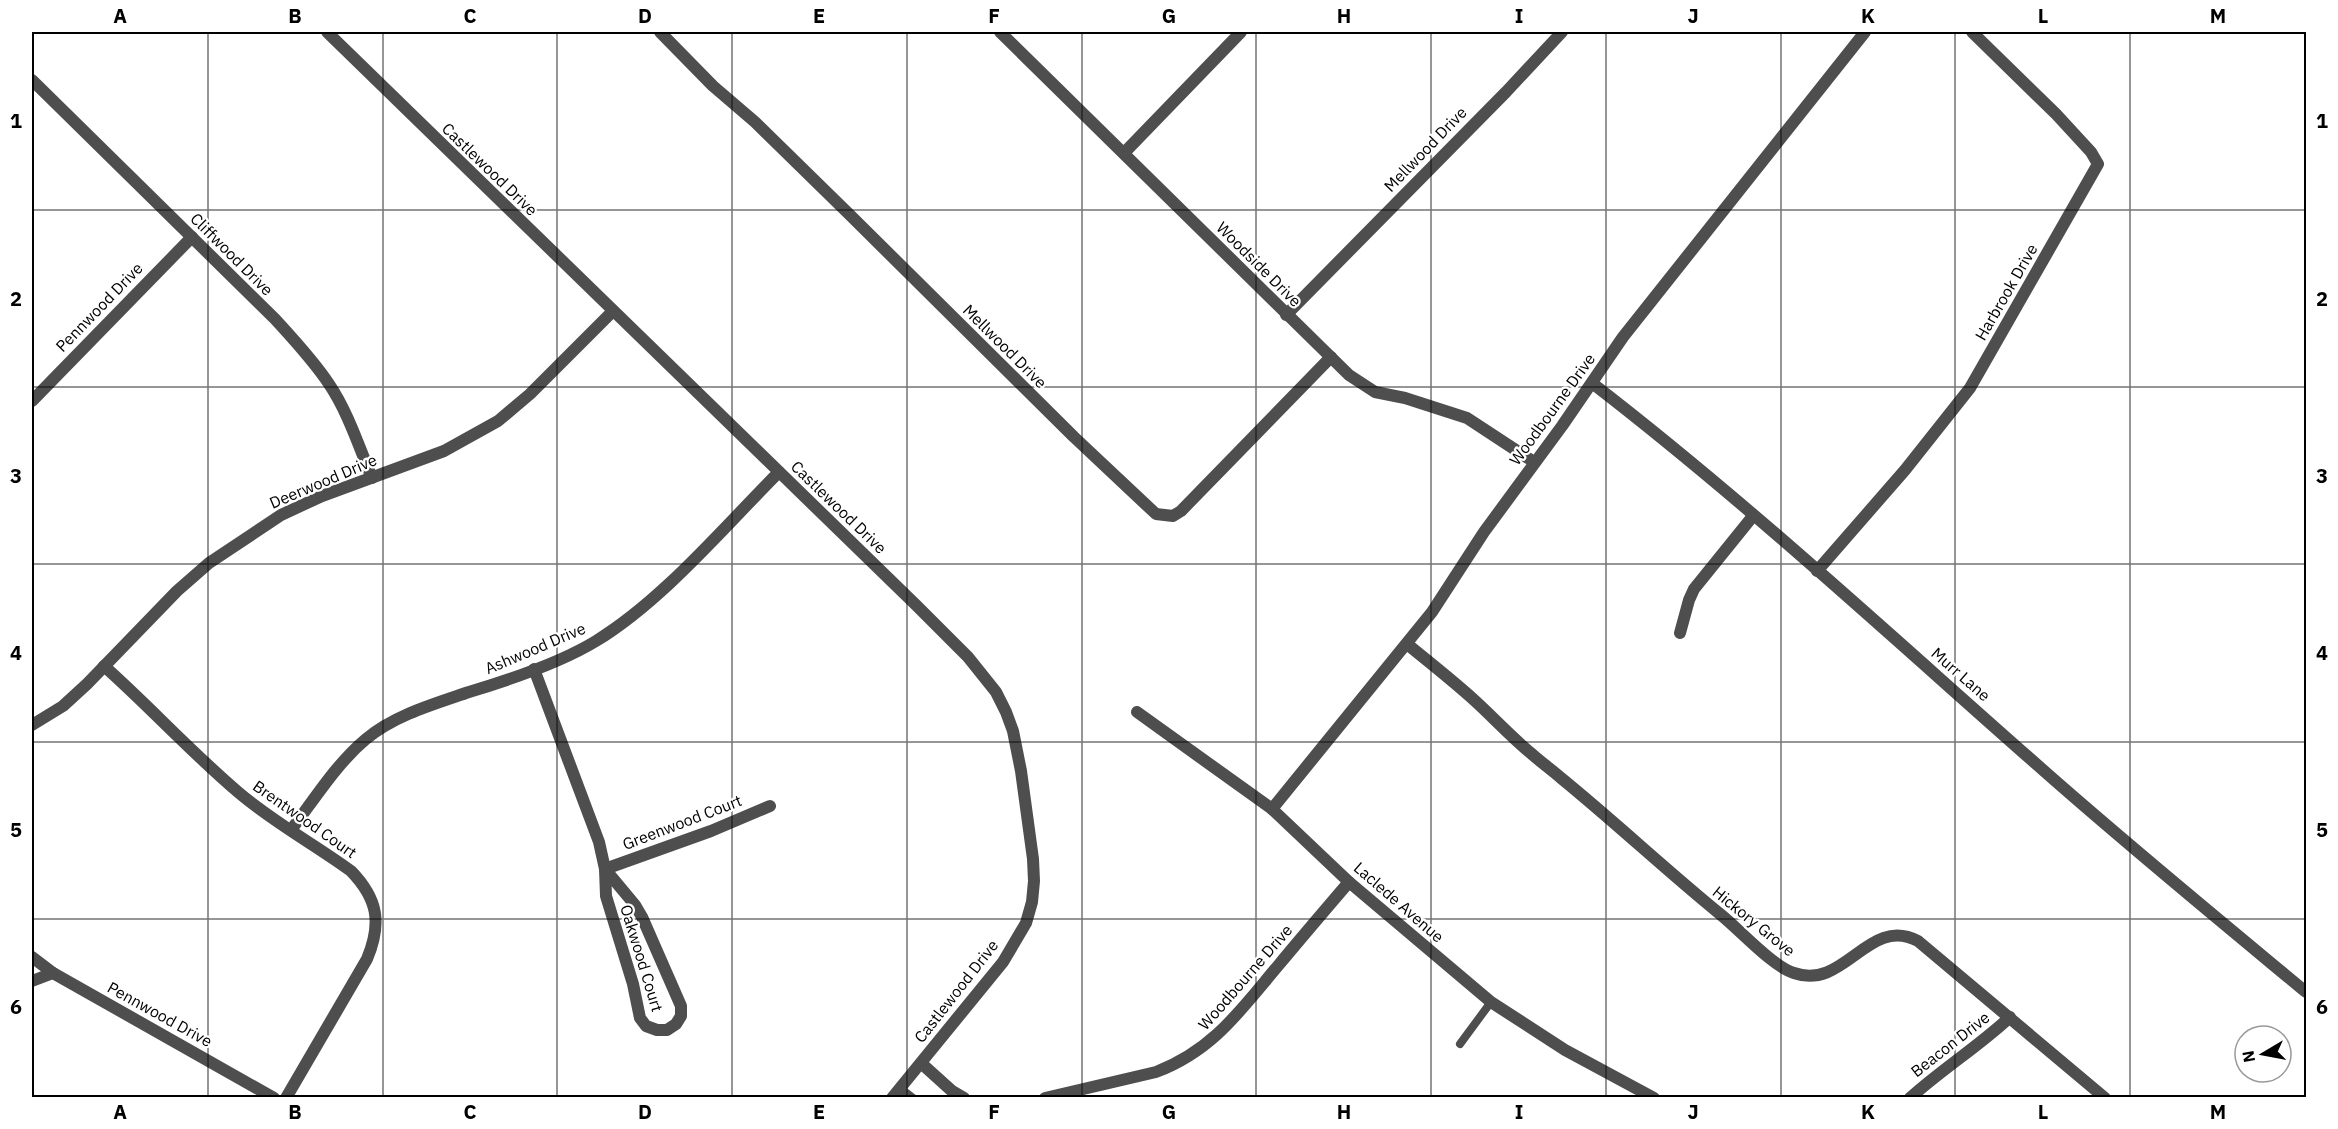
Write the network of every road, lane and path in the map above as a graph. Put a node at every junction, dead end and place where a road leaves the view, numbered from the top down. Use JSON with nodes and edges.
{"nodes":[{"id":1,"x":327,"y":32,"type":"edge"},
{"id":2,"x":660,"y":32,"type":"edge"},
{"id":3,"x":1000,"y":32,"type":"edge"},
{"id":4,"x":1241,"y":32,"type":"edge"},
{"id":5,"x":1562,"y":32,"type":"edge"},
{"id":6,"x":1865,"y":32,"type":"edge"},
{"id":7,"x":1972,"y":32,"type":"edge"},
{"id":8,"x":32,"y":80,"type":"edge"},
{"id":9,"x":1124,"y":153,"type":"junction"},
{"id":10,"x":192,"y":237,"type":"junction"},
{"id":11,"x":613,"y":311,"type":"junction"},
{"id":12,"x":1286,"y":315,"type":"junction"},
{"id":13,"x":1331,"y":357,"type":"junction"},
{"id":14,"x":1592,"y":383,"type":"junction"},
{"id":15,"x":32,"y":402,"type":"edge"},
{"id":16,"x":1534,"y":462,"type":"junction"},
{"id":17,"x":779,"y":472,"type":"junction"},
{"id":18,"x":372,"y":478,"type":"junction"},
{"id":19,"x":1753,"y":516,"type":"junction"},
{"id":20,"x":1817,"y":571,"type":"junction"},
{"id":21,"x":1680,"y":633,"type":"dead end"},
{"id":22,"x":1407,"y":644,"type":"junction"},
{"id":23,"x":104,"y":666,"type":"junction"},
{"id":24,"x":534,"y":669,"type":"junction"},
{"id":25,"x":1137,"y":712,"type":"dead end"},
{"id":26,"x":32,"y":725,"type":"edge"},
{"id":27,"x":770,"y":806,"type":"dead end"},
{"id":28,"x":1272,"y":808,"type":"junction"},
{"id":29,"x":291,"y":830,"type":"junction"},
{"id":30,"x":604,"y":868,"type":"junction"},
{"id":31,"x":1349,"y":882,"type":"junction"},
{"id":32,"x":32,"y":957,"type":"edge"},
{"id":33,"x":53,"y":973,"type":"junction"},
{"id":34,"x":32,"y":975,"type":"edge"},
{"id":35,"x":32,"y":981,"type":"edge"},
{"id":36,"x":2307,"y":992,"type":"edge"},
{"id":37,"x":1491,"y":1002,"type":"junction"},
{"id":38,"x":2010,"y":1017,"type":"junction"},
{"id":39,"x":1460,"y":1044,"type":"dead end"},
{"id":40,"x":921,"y":1063,"type":"junction"},
{"id":41,"x":896,"y":1093,"type":"edge"},
{"id":42,"x":1051,"y":1097,"type":"edge"},
{"id":43,"x":274,"y":1098,"type":"edge"},
{"id":44,"x":286,"y":1098,"type":"edge"},
{"id":45,"x":913,"y":1098,"type":"edge"},
{"id":46,"x":964,"y":1098,"type":"edge"},
{"id":47,"x":1654,"y":1098,"type":"edge"},
{"id":48,"x":1910,"y":1098,"type":"edge"},
{"id":49,"x":2105,"y":1098,"type":"edge"}],
"edges":[{"from":1,"to":11,"type":"street","name":"Castlewood Drive"},
{"from":2,"to":13,"type":"street","name":"Mellwood Drive"},
{"from":3,"to":9,"type":"street","name":"Woodside Drive"},
{"from":4,"to":9,"type":"street"},
{"from":5,"to":12,"type":"street","name":"Mellwood Drive"},
{"from":6,"to":14,"type":"street","name":"Woodbourne Drive"},
{"from":7,"to":20,"type":"street","name":"Harbrook Drive"},
{"from":8,"to":10,"type":"street","name":"Cliffwood Drive"},
{"from":9,"to":12,"type":"street","name":"Woodside Drive"},
{"from":10,"to":15,"type":"street","name":"Pennwood Drive"},
{"from":10,"to":18,"type":"street","name":"Cliffwood Drive"},
{"from":11,"to":17,"type":"street","name":"Castlewood Drive"},
{"from":11,"to":18,"type":"street","name":"Deerwood Drive"},
{"from":12,"to":13,"type":"street","name":"Woodside Drive"},
{"from":13,"to":16,"type":"street","name":"Woodside Drive"},
{"from":14,"to":16,"type":"street","name":"Woodbourne Drive"},
{"from":14,"to":19,"type":"street","name":"Murr Lane"},
{"from":16,"to":22,"type":"street","name":"Woodbourne Drive"},
{"from":17,"to":24,"type":"street","name":"Ashwood Drive"},
{"from":17,"to":40,"type":"street","name":"Castlewood Drive"},
{"from":18,"to":23,"type":"street","name":"Deerwood Drive"},
{"from":19,"to":20,"type":"street","name":"Murr Lane"},
{"from":19,"to":21,"type":"street"},
{"from":20,"to":36,"type":"street","name":"Murr Lane"},
{"from":22,"to":28,"type":"street","name":"Woodbourne Drive"},
{"from":22,"to":38,"type":"street","name":"Hickory Grove"},
{"from":23,"to":26,"type":"street","name":"Deerwood Drive"},
{"from":23,"to":29,"type":"street","name":"Brentwood Court"},
{"from":24,"to":29,"type":"street","name":"Ashwood Drive"},
{"from":24,"to":30,"type":"street","name":"Oakwood Court"},
{"from":25,"to":28,"type":"street","name":"Laclede Avenue"},
{"from":27,"to":30,"type":"street","name":"Greenwood Court"},
{"from":28,"to":31,"type":"street","name":"Laclede Avenue"},
{"from":29,"to":44,"type":"street","name":"Brentwood Court"},
{"from":30,"to":30,"type":"street","name":"Oakwood Court"},
{"from":31,"to":37,"type":"street","name":"Laclede Avenue"},
{"from":31,"to":42,"type":"street","name":"Woodbourne Drive"},
{"from":32,"to":33,"type":"street","name":"Pennwood Drive"},
{"from":33,"to":34,"type":"street"},
{"from":33,"to":35,"type":"street"},
{"from":33,"to":43,"type":"street","name":"Pennwood Drive"},
{"from":37,"to":39,"type":"lane"},
{"from":37,"to":47,"type":"street","name":"Laclede Avenue"},
{"from":38,"to":48,"type":"street","name":"Beacon Drive"},
{"from":38,"to":49,"type":"street","name":"Hickory Grove"},
{"from":40,"to":41,"type":"street","name":"Castlewood Drive"},
{"from":40,"to":46,"type":"street"},
{"from":41,"to":45,"type":"lane"}]}
